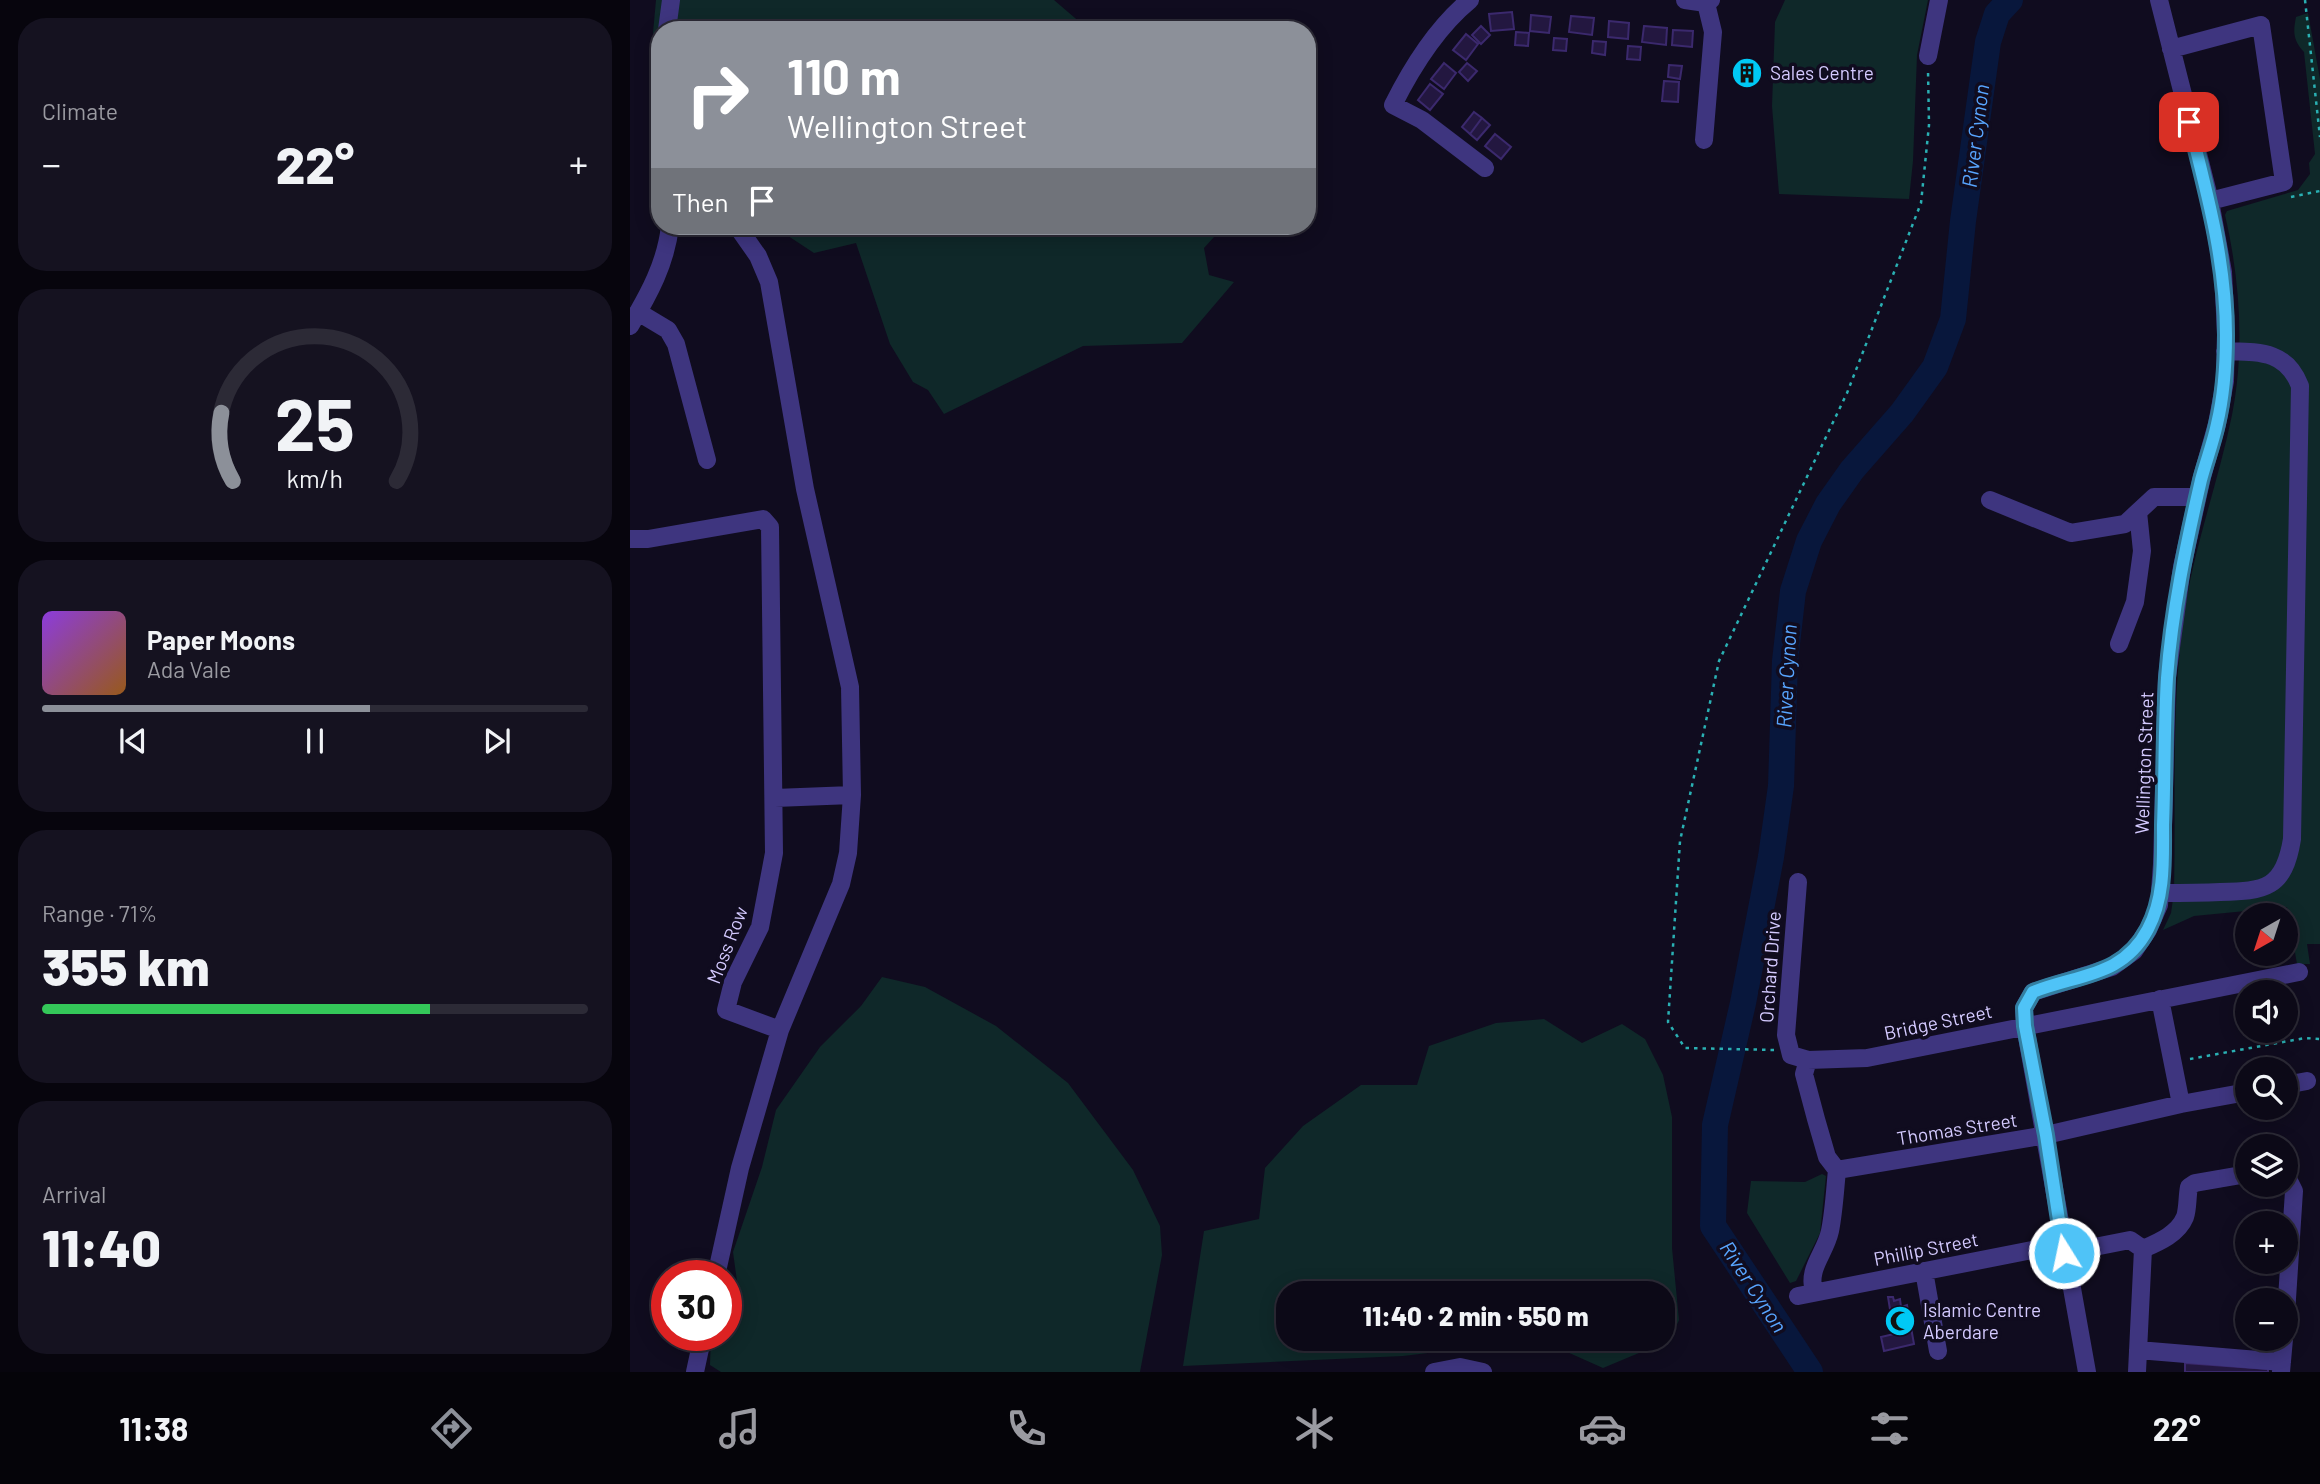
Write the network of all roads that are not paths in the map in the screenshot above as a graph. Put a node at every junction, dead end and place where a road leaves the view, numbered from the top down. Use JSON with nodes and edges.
{"nodes":[{"id":1,"x":671,"y":0,"type":"edge"},
{"id":2,"x":1470,"y":0,"type":"edge"},
{"id":3,"x":1685,"y":0,"type":"edge"},
{"id":4,"x":1939,"y":0,"type":"edge"},
{"id":5,"x":2159,"y":0,"type":"edge"},
{"id":6,"x":1709,"y":1,"type":"edge"},
{"id":7,"x":668,"y":21,"type":"edge"},
{"id":8,"x":2171,"y":49,"type":"junction"},
{"id":9,"x":1928,"y":56,"type":"road end"},
{"id":10,"x":1704,"y":140,"type":"dead end"},
{"id":11,"x":1485,"y":168,"type":"dead end"},
{"id":12,"x":2210,"y":201,"type":"junction"},
{"id":13,"x":669,"y":235,"type":"edge"},
{"id":14,"x":743,"y":235,"type":"edge"},
{"id":15,"x":634,"y":319,"type":"edge"},
{"id":16,"x":2225,"y":351,"type":"junction"},
{"id":17,"x":707,"y":460,"type":"dead end"},
{"id":18,"x":2197,"y":497,"type":"junction"},
{"id":19,"x":1990,"y":500,"type":"dead end"},
{"id":20,"x":2138,"y":512,"type":"junction"},
{"id":21,"x":630,"y":539,"type":"edge"},
{"id":22,"x":2119,"y":644,"type":"dead end"},
{"id":23,"x":852,"y":795,"type":"junction"},
{"id":24,"x":775,"y":798,"type":"junction"},
{"id":25,"x":1798,"y":882,"type":"dead end"},
{"id":26,"x":2160,"y":893,"type":"junction"},
{"id":27,"x":2299,"y":972,"type":"dead end"},
{"id":28,"x":2160,"y":999,"type":"junction"},
{"id":29,"x":2025,"y":1026,"type":"junction"},
{"id":30,"x":780,"y":1030,"type":"junction"},
{"id":31,"x":1799,"y":1058,"type":"junction"},
{"id":32,"x":2307,"y":1081,"type":"dead end"},
{"id":33,"x":2298,"y":1083,"type":"edge"},
{"id":34,"x":2235,"y":1094,"type":"edge"},
{"id":35,"x":2181,"y":1104,"type":"junction"},
{"id":36,"x":2046,"y":1135,"type":"junction"},
{"id":37,"x":1837,"y":1170,"type":"junction"},
{"id":38,"x":2235,"y":1176,"type":"edge"},
{"id":39,"x":2294,"y":1197,"type":"edge"},
{"id":40,"x":2064,"y":1249,"type":"junction"},
{"id":41,"x":2143,"y":1249,"type":"junction"},
{"id":42,"x":720,"y":1260,"type":"edge"},
{"id":43,"x":1924,"y":1271,"type":"junction"},
{"id":44,"x":2288,"y":1288,"type":"edge"},
{"id":45,"x":2138,"y":1350,"type":"junction"},
{"id":46,"x":700,"y":1351,"type":"edge"},
{"id":47,"x":1938,"y":1351,"type":"dead end"},
{"id":48,"x":2282,"y":1367,"type":"edge"},
{"id":49,"x":695,"y":1372,"type":"edge"},
{"id":50,"x":1434,"y":1372,"type":"edge"},
{"id":51,"x":1483,"y":1372,"type":"edge"},
{"id":52,"x":2087,"y":1372,"type":"edge"},
{"id":53,"x":2137,"y":1372,"type":"edge"}],
"edges":[{"from":1,"to":7,"type":"street"},
{"from":2,"to":11,"type":"street"},
{"from":3,"to":6,"type":"street"},
{"from":4,"to":9,"type":"street"},
{"from":5,"to":8,"type":"street","name":"Wellington Street"},
{"from":6,"to":10,"type":"street"},
{"from":8,"to":12,"type":"street","name":"Wellington Street"},
{"from":8,"to":12,"type":"street"},
{"from":12,"to":16,"type":"street","name":"Wellington Street"},
{"from":13,"to":15,"type":"street"},
{"from":14,"to":23,"type":"street"},
{"from":15,"to":17,"type":"street"},
{"from":16,"to":18,"type":"street","name":"Wellington Street"},
{"from":16,"to":26,"type":"street"},
{"from":18,"to":20,"type":"street"},
{"from":18,"to":26,"type":"street","name":"Wellington Street"},
{"from":19,"to":20,"type":"street"},
{"from":20,"to":22,"type":"street"},
{"from":21,"to":24,"type":"street"},
{"from":23,"to":24,"type":"street"},
{"from":23,"to":30,"type":"street"},
{"from":24,"to":30,"type":"street","name":"Moss Row"},
{"from":25,"to":31,"type":"street","name":"Orchard Drive"},
{"from":26,"to":29,"type":"street","name":"Wellington Street"},
{"from":27,"to":28,"type":"street","name":"Bridge Street"},
{"from":28,"to":29,"type":"street","name":"Bridge Street"},
{"from":28,"to":35,"type":"street"},
{"from":29,"to":31,"type":"street","name":"Bridge Street"},
{"from":29,"to":36,"type":"street","name":"Wellington Street"},
{"from":30,"to":42,"type":"street"},
{"from":31,"to":37,"type":"street","name":"Orchard Drive"},
{"from":32,"to":33,"type":"street"},
{"from":34,"to":35,"type":"street","name":"Thomas Street"},
{"from":35,"to":36,"type":"street","name":"Thomas Street"},
{"from":36,"to":37,"type":"street","name":"Thomas Street"},
{"from":36,"to":40,"type":"street","name":"Wellington Street"},
{"from":37,"to":43,"type":"street","name":"Phillip Street"},
{"from":38,"to":41,"type":"street"},
{"from":39,"to":44,"type":"street"},
{"from":40,"to":41,"type":"street","name":"Phillip Street"},
{"from":40,"to":43,"type":"street","name":"Phillip Street"},
{"from":40,"to":52,"type":"street","name":"Wellington Street"},
{"from":41,"to":45,"type":"street"},
{"from":43,"to":47,"type":"street"},
{"from":45,"to":48,"type":"street"},
{"from":45,"to":53,"type":"street"},
{"from":46,"to":49,"type":"street"},
{"from":50,"to":51,"type":"street"}]}
